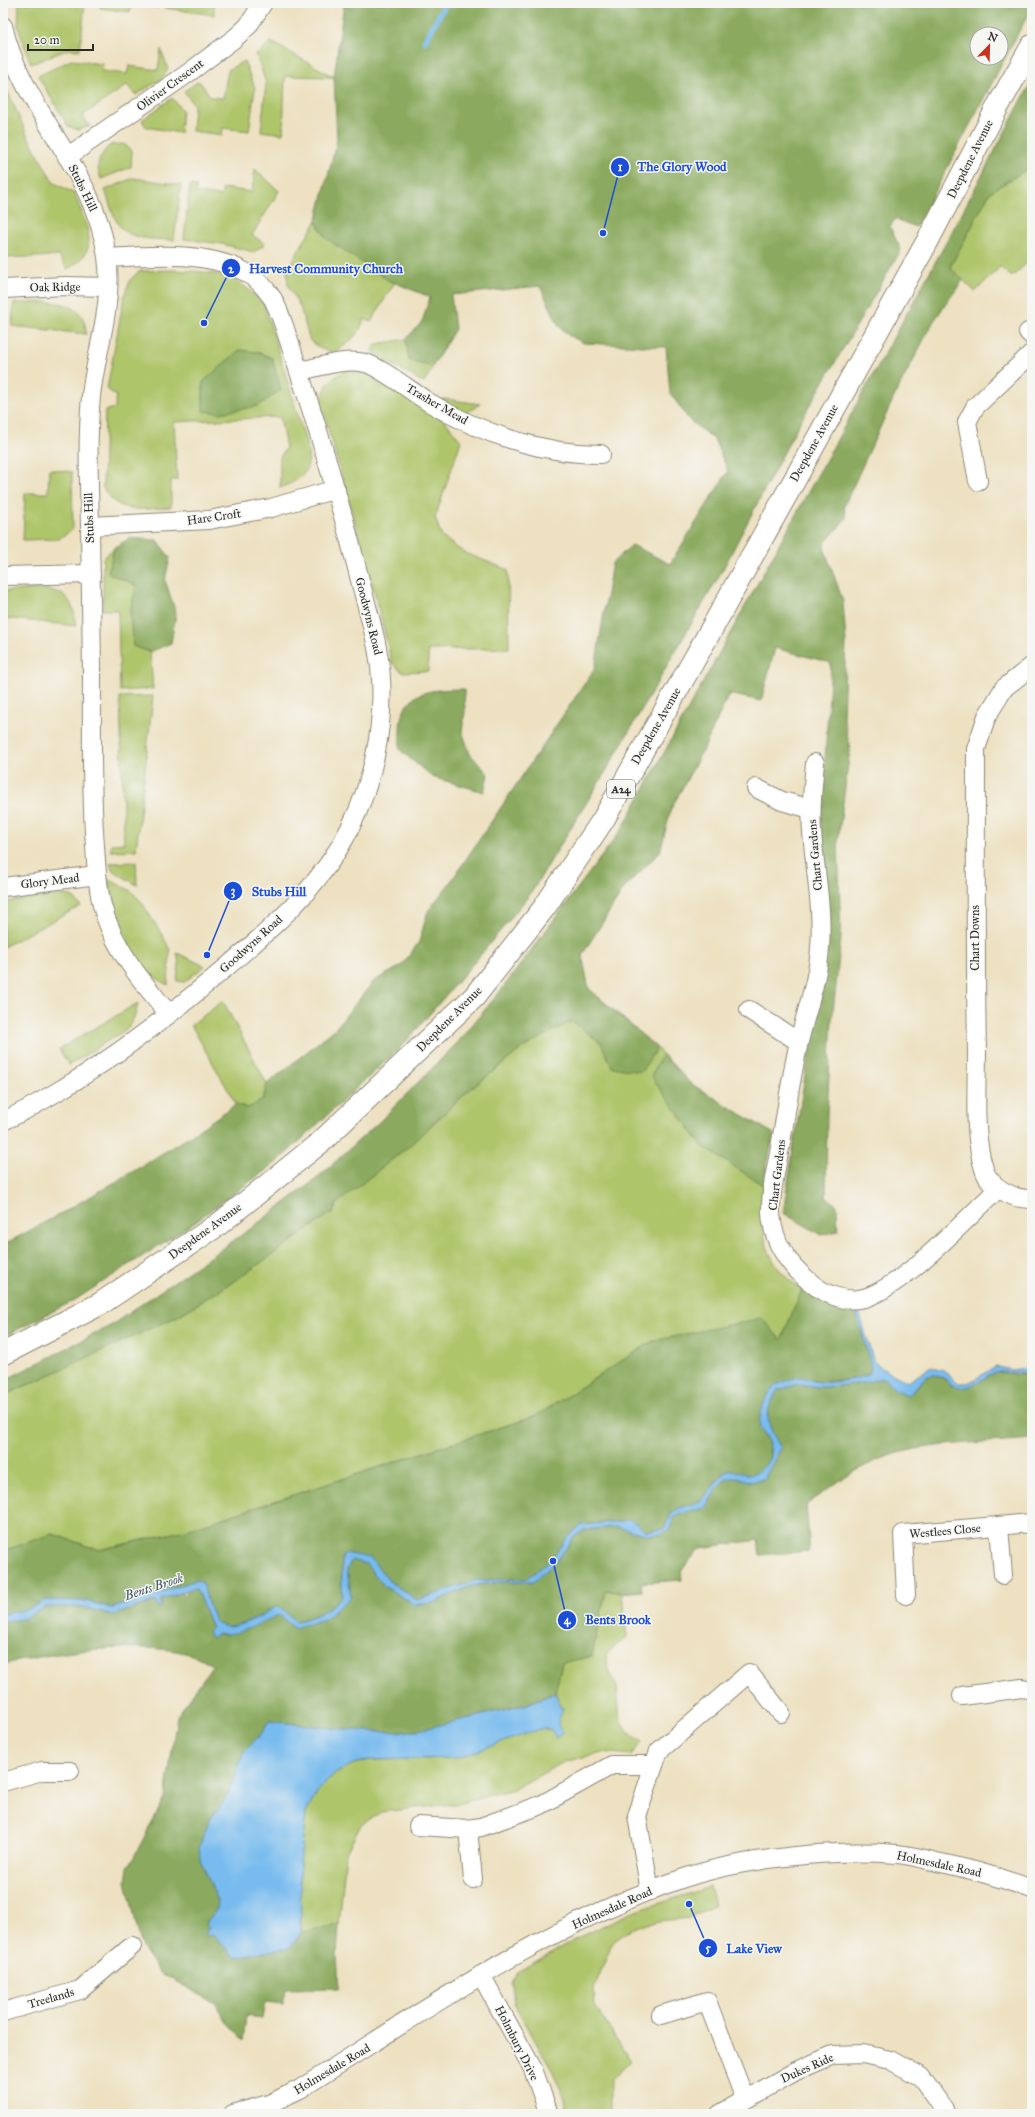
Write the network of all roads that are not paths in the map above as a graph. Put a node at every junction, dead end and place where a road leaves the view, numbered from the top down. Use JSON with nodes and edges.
{"nodes":[{"id":1,"x":263,"y":3,"type":"edge"},
{"id":2,"x":3,"y":26,"type":"edge"},
{"id":3,"x":1032,"y":46,"type":"edge"},
{"id":4,"x":67,"y":156,"type":"junction"},
{"id":5,"x":108,"y":258,"type":"junction"},
{"id":6,"x":108,"y":287,"type":"junction"},
{"id":7,"x":3,"y":289,"type":"edge"},
{"id":8,"x":1032,"y":354,"type":"edge"},
{"id":9,"x":299,"y":371,"type":"junction"},
{"id":10,"x":601,"y":454,"type":"dead end"},
{"id":11,"x":978,"y":481,"type":"dead end"},
{"id":12,"x":336,"y":489,"type":"junction"},
{"id":13,"x":90,"y":526,"type":"junction"},
{"id":14,"x":91,"y":574,"type":"junction"},
{"id":15,"x":3,"y":576,"type":"edge"},
{"id":16,"x":1032,"y":666,"type":"edge"},
{"id":17,"x":815,"y":763,"type":"dead end"},
{"id":18,"x":756,"y":788,"type":"dead end"},
{"id":19,"x":811,"y":809,"type":"junction"},
{"id":20,"x":97,"y":875,"type":"junction"},
{"id":21,"x":3,"y":887,"type":"edge"},
{"id":22,"x":749,"y":1010,"type":"dead end"},
{"id":23,"x":169,"y":1014,"type":"junction"},
{"id":24,"x":799,"y":1042,"type":"junction"},
{"id":25,"x":3,"y":1121,"type":"edge"},
{"id":26,"x":998,"y":1189,"type":"junction"},
{"id":27,"x":1032,"y":1199,"type":"edge"},
{"id":28,"x":3,"y":1354,"type":"edge"},
{"id":29,"x":1032,"y":1523,"type":"edge"},
{"id":30,"x":999,"y":1527,"type":"junction"},
{"id":31,"x":1003,"y":1575,"type":"dead end"},
{"id":32,"x":906,"y":1595,"type":"dead end"},
{"id":33,"x":1032,"y":1690,"type":"edge"},
{"id":34,"x":962,"y":1696,"type":"dead end"},
{"id":35,"x":781,"y":1713,"type":"dead end"},
{"id":36,"x":654,"y":1765,"type":"junction"},
{"id":37,"x":70,"y":1772,"type":"dead end"},
{"id":38,"x":3,"y":1782,"type":"edge"},
{"id":39,"x":418,"y":1826,"type":"dead end"},
{"id":40,"x":468,"y":1829,"type":"junction"},
{"id":41,"x":472,"y":1879,"type":"dead end"},
{"id":42,"x":1032,"y":1889,"type":"edge"},
{"id":43,"x":650,"y":1891,"type":"junction"},
{"id":44,"x":132,"y":1946,"type":"dead end"},
{"id":45,"x":481,"y":1975,"type":"junction"},
{"id":46,"x":3,"y":2012,"type":"edge"},
{"id":47,"x":661,"y":2015,"type":"dead end"},
{"id":48,"x":744,"y":2100,"type":"junction"},
{"id":49,"x":233,"y":2114,"type":"edge"},
{"id":50,"x":549,"y":2114,"type":"edge"},
{"id":51,"x":720,"y":2114,"type":"edge"},
{"id":52,"x":945,"y":2114,"type":"edge"}],
"edges":[{"from":1,"to":4,"type":"street","name":"Olivier Crescent"},
{"from":2,"to":4,"type":"street","name":"Stubs Hill"},
{"from":3,"to":28,"type":"highway","name":"Deepdene Avenue","number":"A24"},
{"from":4,"to":5,"type":"street","name":"Stubs Hill"},
{"from":5,"to":6,"type":"street","name":"Stubs Hill"},
{"from":5,"to":9,"type":"street","name":"Goodwyns Road"},
{"from":6,"to":7,"type":"street","name":"Oak Ridge"},
{"from":6,"to":13,"type":"street","name":"Stubs Hill"},
{"from":8,"to":11,"type":"street"},
{"from":9,"to":10,"type":"street","name":"Trasher Mead"},
{"from":9,"to":12,"type":"street","name":"Goodwyns Road"},
{"from":12,"to":13,"type":"street","name":"Hare Croft"},
{"from":12,"to":23,"type":"street","name":"Goodwyns Road"},
{"from":13,"to":14,"type":"street","name":"Stubs Hill"},
{"from":14,"to":15,"type":"street"},
{"from":14,"to":20,"type":"street","name":"Stubs Hill"},
{"from":16,"to":26,"type":"street","name":"Chart Downs"},
{"from":17,"to":19,"type":"street","name":"Chart Gardens"},
{"from":18,"to":19,"type":"street"},
{"from":19,"to":24,"type":"street","name":"Chart Gardens"},
{"from":20,"to":21,"type":"street","name":"Glory Mead"},
{"from":20,"to":23,"type":"street","name":"Stubs Hill"},
{"from":22,"to":24,"type":"street"},
{"from":23,"to":25,"type":"street","name":"Goodwyns Road"},
{"from":24,"to":26,"type":"street","name":"Chart Gardens"},
{"from":26,"to":27,"type":"street"},
{"from":29,"to":30,"type":"street","name":"Westlees Close"},
{"from":30,"to":31,"type":"street"},
{"from":30,"to":32,"type":"street","name":"Westlees Close"},
{"from":33,"to":34,"type":"street"},
{"from":35,"to":36,"type":"street"},
{"from":36,"to":40,"type":"street"},
{"from":36,"to":43,"type":"street"},
{"from":37,"to":38,"type":"street"},
{"from":39,"to":40,"type":"street"},
{"from":40,"to":41,"type":"street"},
{"from":42,"to":43,"type":"street","name":"Holmesdale Road"},
{"from":43,"to":45,"type":"street","name":"Holmesdale Road"},
{"from":44,"to":46,"type":"street","name":"Treelands"},
{"from":45,"to":49,"type":"street","name":"Holmesdale Road"},
{"from":45,"to":50,"type":"street","name":"Holmbury Drive"},
{"from":47,"to":48,"type":"street"},
{"from":48,"to":51,"type":"street","name":"Dukes Ride"},
{"from":48,"to":52,"type":"street","name":"Dukes Ride"}]}
